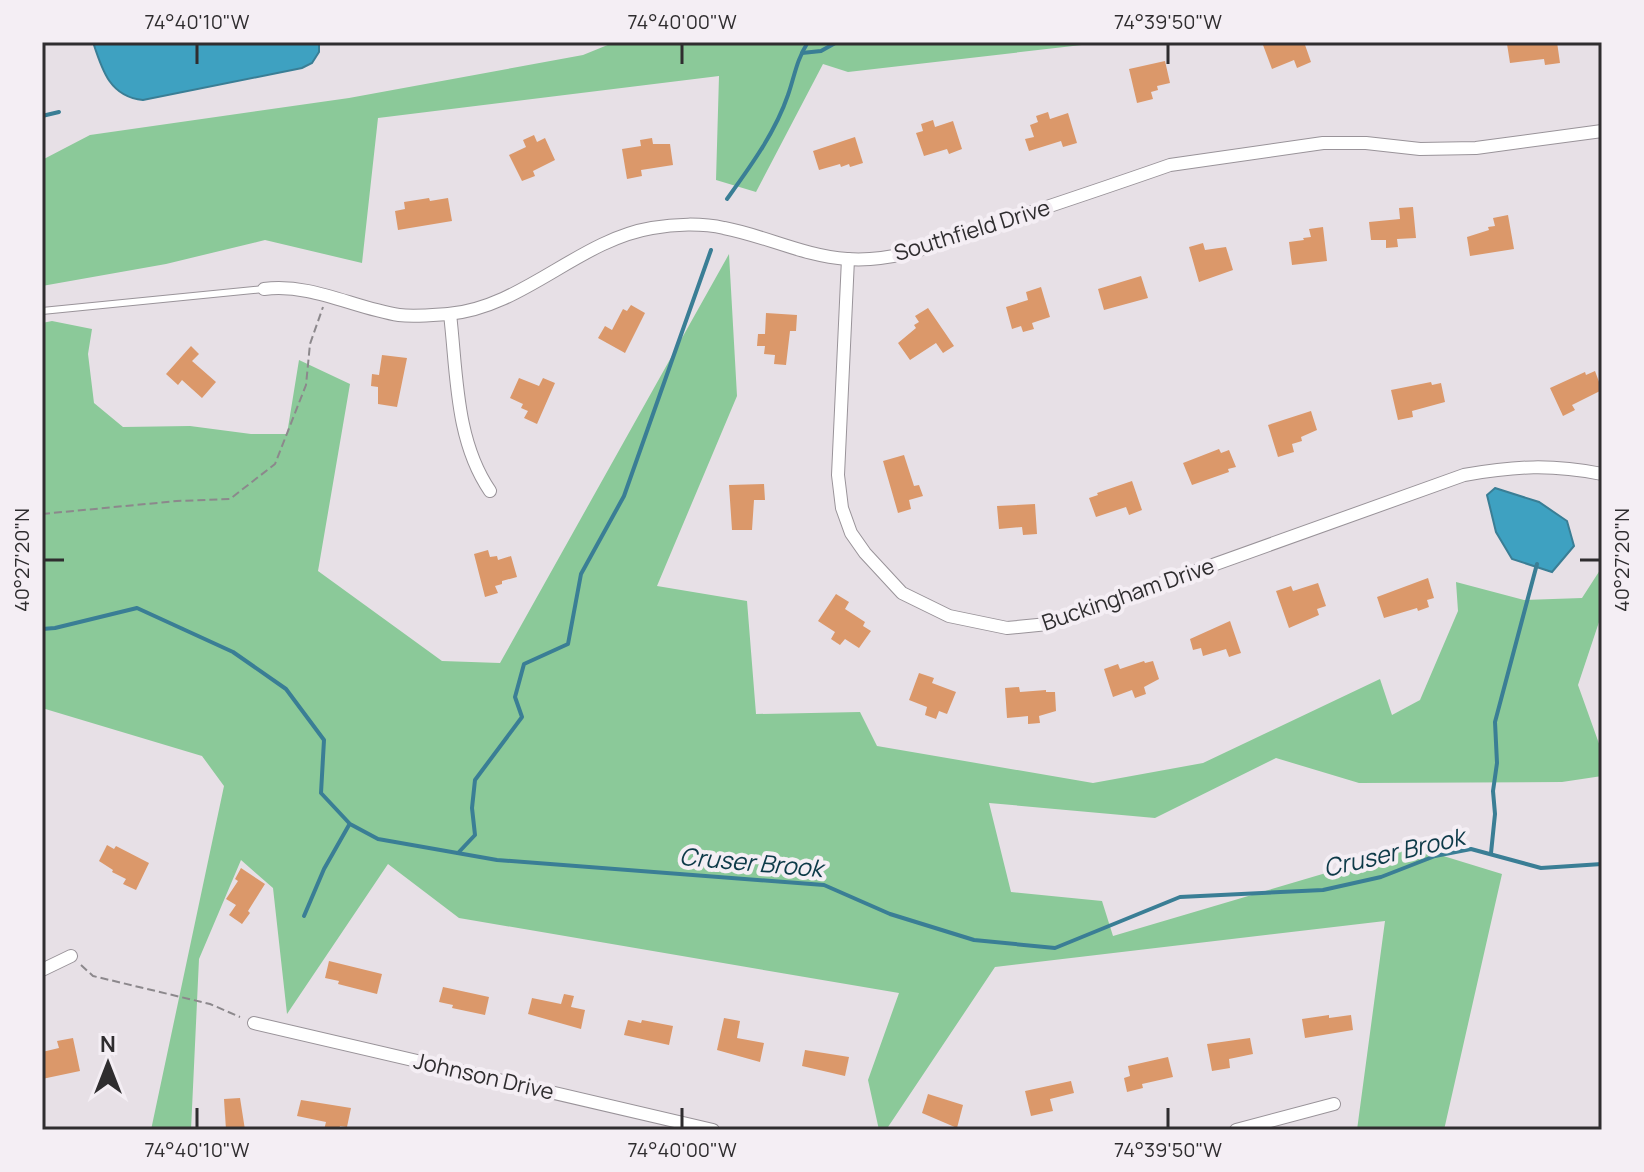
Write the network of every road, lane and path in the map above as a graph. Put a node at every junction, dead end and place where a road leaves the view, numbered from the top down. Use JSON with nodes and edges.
{"nodes":[{"id":1,"x":1602,"y":131,"type":"edge"},
{"id":2,"x":848,"y":259,"type":"junction"},
{"id":3,"x":264,"y":289,"type":"joint"},
{"id":4,"x":323,"y":306,"type":"dead end"},
{"id":5,"x":42,"y":311,"type":"edge"},
{"id":6,"x":450,"y":314,"type":"junction"},
{"id":7,"x":1602,"y":474,"type":"edge"},
{"id":8,"x":490,"y":491,"type":"dead end"},
{"id":9,"x":42,"y":514,"type":"edge"},
{"id":10,"x":71,"y":956,"type":"joint"},
{"id":11,"x":42,"y":970,"type":"edge"},
{"id":12,"x":254,"y":1023,"type":"joint"},
{"id":13,"x":1334,"y":1104,"type":"dead end"},
{"id":14,"x":681,"y":1127,"type":"edge"},
{"id":15,"x":713,"y":1130,"type":"edge"},
{"id":16,"x":1236,"y":1130,"type":"edge"}],
"edges":[{"from":1,"to":2,"type":"street","name":"Southfield Drive"},
{"from":2,"to":6,"type":"street","name":"Southfield Drive"},
{"from":2,"to":7,"type":"street","name":"Buckingham Drive"},
{"from":3,"to":5,"type":"lane"},
{"from":3,"to":6,"type":"street","name":"Southfield Drive"},
{"from":4,"to":9,"type":"path"},
{"from":6,"to":8,"type":"street"},
{"from":10,"to":11,"type":"street"},
{"from":10,"to":12,"type":"path"},
{"from":12,"to":14,"type":"street","name":"Johnson Drive"},
{"from":13,"to":16,"type":"street"},
{"from":14,"to":15,"type":"street","name":"Johnson Drive"}]}
